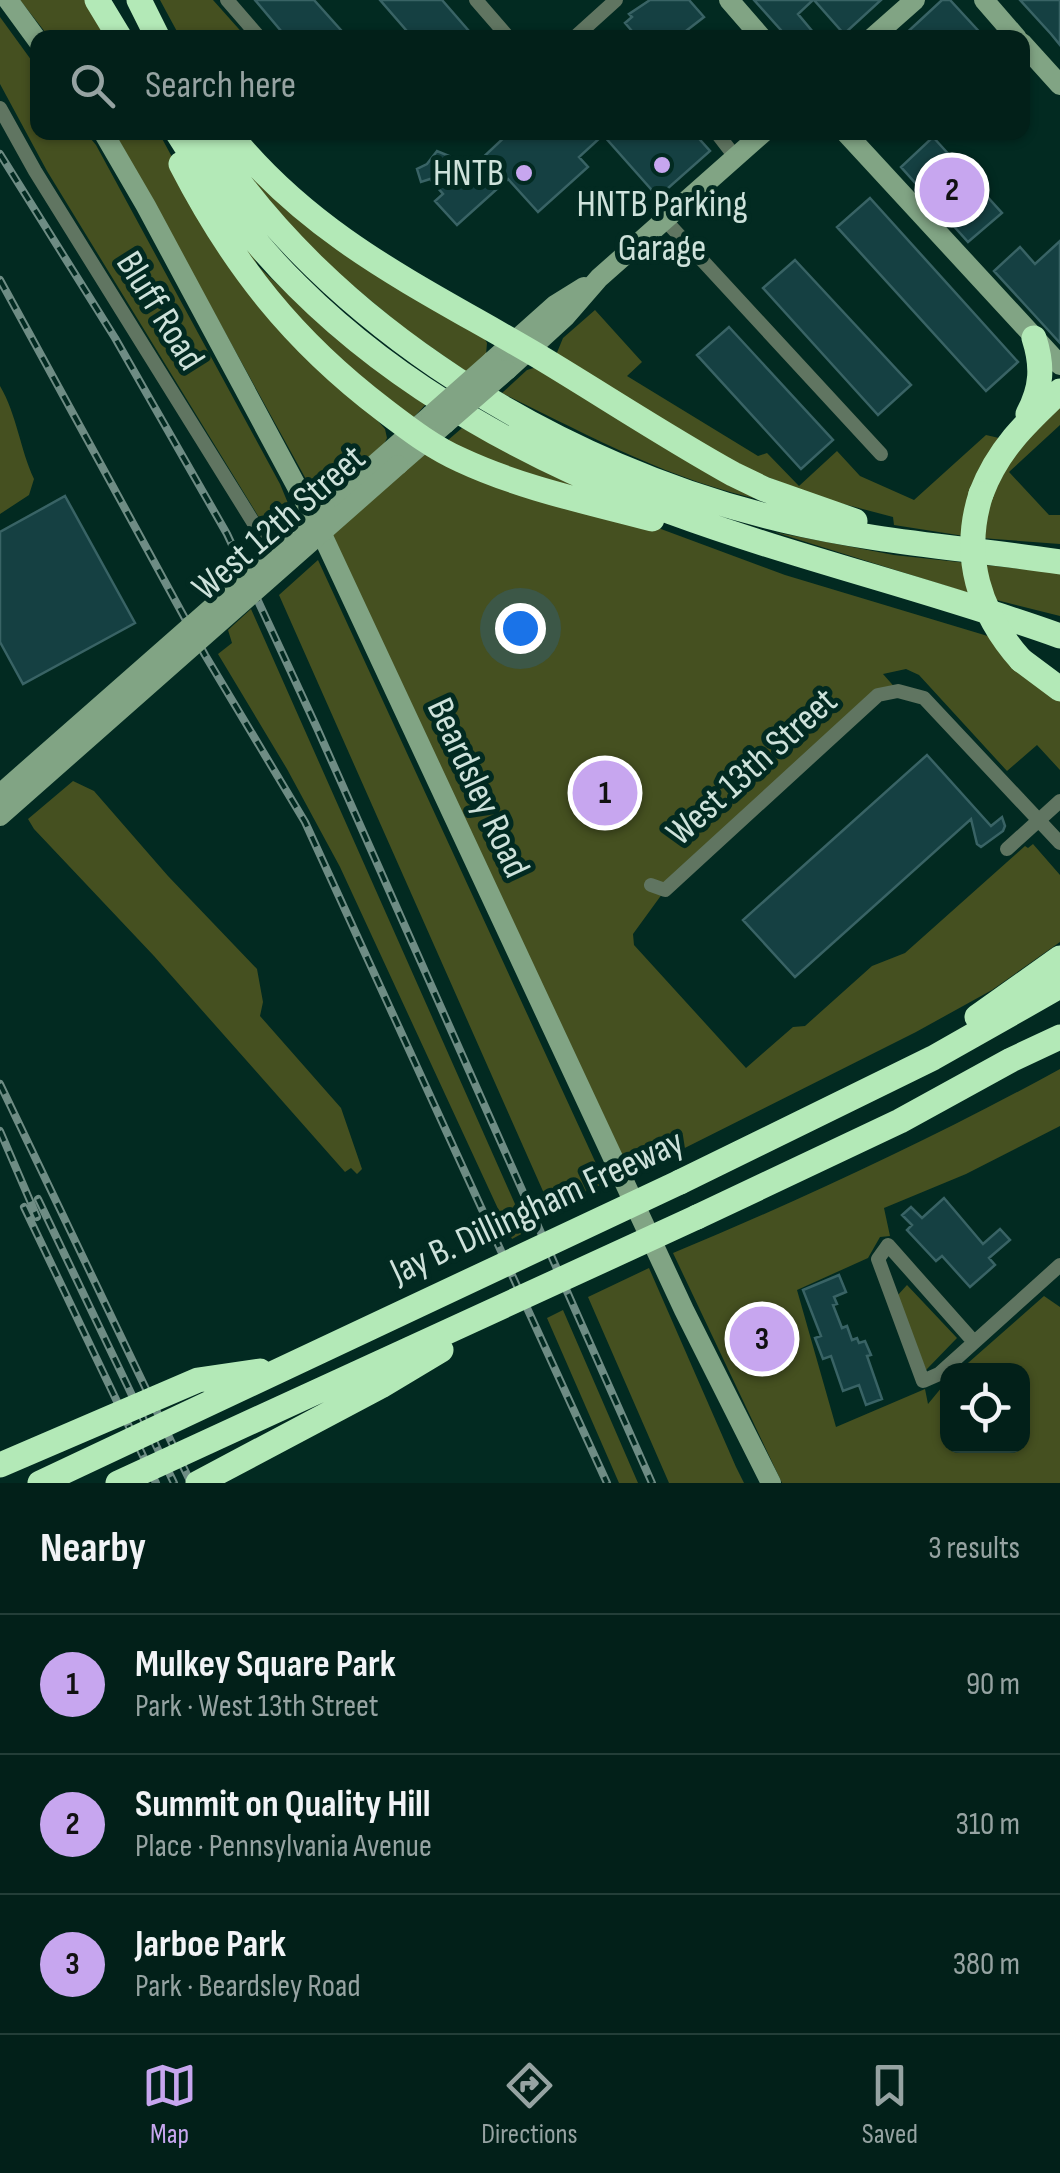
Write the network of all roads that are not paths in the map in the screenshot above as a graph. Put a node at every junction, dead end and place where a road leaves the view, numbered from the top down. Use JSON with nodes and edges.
{"nodes":[{"id":1,"x":8,"y":0,"type":"edge"},
{"id":2,"x":139,"y":0,"type":"edge"},
{"id":3,"x":227,"y":0,"type":"edge"},
{"id":4,"x":476,"y":0,"type":"edge"},
{"id":5,"x":616,"y":0,"type":"edge"},
{"id":6,"x":729,"y":0,"type":"edge"},
{"id":7,"x":915,"y":0,"type":"edge"},
{"id":8,"x":984,"y":0,"type":"edge"},
{"id":9,"x":30,"y":30,"type":"edge"},
{"id":10,"x":155,"y":30,"type":"edge"},
{"id":11,"x":253,"y":30,"type":"edge"},
{"id":12,"x":502,"y":30,"type":"edge"},
{"id":13,"x":583,"y":30,"type":"edge"},
{"id":14,"x":755,"y":30,"type":"edge"},
{"id":15,"x":881,"y":30,"type":"edge"},
{"id":16,"x":1010,"y":30,"type":"edge"},
{"id":17,"x":1030,"y":52,"type":"edge"},
{"id":18,"x":1060,"y":85,"type":"edge"},
{"id":19,"x":0,"y":108,"type":"edge"},
{"id":20,"x":108,"y":140,"type":"edge"},
{"id":21,"x":169,"y":140,"type":"edge"},
{"id":22,"x":182,"y":140,"type":"edge"},
{"id":23,"x":211,"y":140,"type":"edge"},
{"id":24,"x":235,"y":140,"type":"edge"},
{"id":25,"x":722,"y":140,"type":"edge"},
{"id":26,"x":755,"y":140,"type":"edge"},
{"id":27,"x":852,"y":140,"type":"edge"},
{"id":28,"x":736,"y":158,"type":"junction"},
{"id":29,"x":666,"y":220,"type":"junction"},
{"id":30,"x":1034,"y":338,"type":"junction"},
{"id":31,"x":521,"y":346,"type":"junction"},
{"id":32,"x":1060,"y":366,"type":"edge"},
{"id":33,"x":1060,"y":391,"type":"edge"},
{"id":34,"x":428,"y":428,"type":"junction"},
{"id":35,"x":1007,"y":442,"type":"junction"},
{"id":36,"x":882,"y":454,"type":"dead end"},
{"id":37,"x":393,"y":458,"type":"junction"},
{"id":38,"x":927,"y":544,"type":"junction"},
{"id":39,"x":268,"y":546,"type":"dead end"},
{"id":40,"x":1060,"y":554,"type":"edge"},
{"id":41,"x":1021,"y":556,"type":"junction"},
{"id":42,"x":1060,"y":562,"type":"edge"},
{"id":43,"x":857,"y":570,"type":"junction"},
{"id":44,"x":1004,"y":616,"type":"junction"},
{"id":45,"x":1060,"y":628,"type":"edge"},
{"id":46,"x":1060,"y":636,"type":"edge"},
{"id":47,"x":1060,"y":689,"type":"edge"},
{"id":48,"x":0,"y":794,"type":"edge"},
{"id":49,"x":1060,"y":801,"type":"edge"},
{"id":50,"x":0,"y":816,"type":"edge"},
{"id":51,"x":1039,"y":821,"type":"junction"},
{"id":52,"x":1060,"y":842,"type":"edge"},
{"id":53,"x":1007,"y":850,"type":"dead end"},
{"id":54,"x":651,"y":885,"type":"dead end"},
{"id":55,"x":1060,"y":958,"type":"edge"},
{"id":56,"x":1060,"y":986,"type":"edge"},
{"id":57,"x":1060,"y":1026,"type":"edge"},
{"id":58,"x":1060,"y":1037,"type":"edge"},
{"id":59,"x":933,"y":1058,"type":"junction"},
{"id":60,"x":1011,"y":1060,"type":"junction"},
{"id":61,"x":1060,"y":1265,"type":"edge"},
{"id":62,"x":539,"y":1290,"type":"junction"},
{"id":63,"x":974,"y":1342,"type":"junction"},
{"id":64,"x":285,"y":1368,"type":"junction"},
{"id":65,"x":0,"y":1465,"type":"edge"},
{"id":66,"x":40,"y":1483,"type":"edge"},
{"id":67,"x":118,"y":1483,"type":"edge"},
{"id":68,"x":198,"y":1483,"type":"edge"},
{"id":69,"x":770,"y":1483,"type":"edge"}],
"edges":[{"from":1,"to":9,"type":"street"},
{"from":2,"to":10,"type":"highway"},
{"from":3,"to":11,"type":"street"},
{"from":4,"to":12,"type":"street"},
{"from":5,"to":13,"type":"street"},
{"from":6,"to":14,"type":"street"},
{"from":7,"to":15,"type":"street"},
{"from":8,"to":16,"type":"street"},
{"from":17,"to":18,"type":"street"},
{"from":19,"to":39,"type":"street","name":"Bluff Road"},
{"from":20,"to":69,"type":"street","name":"Beardsley Road"},
{"from":21,"to":34,"type":"highway"},
{"from":22,"to":43,"type":"highway"},
{"from":23,"to":38,"type":"highway"},
{"from":24,"to":31,"type":"highway"},
{"from":25,"to":28,"type":"street"},
{"from":26,"to":28,"type":"street","name":"West 12th Street"},
{"from":27,"to":30,"type":"street"},
{"from":28,"to":29,"type":"street","name":"West 12th Street"},
{"from":29,"to":31,"type":"street","name":"West 12th Street"},
{"from":29,"to":36,"type":"street"},
{"from":30,"to":32,"type":"street"},
{"from":30,"to":35,"type":"highway"},
{"from":31,"to":34,"type":"street","name":"West 12th Street","bridge":true},
{"from":31,"to":38,"type":"highway"},
{"from":33,"to":35,"type":"highway"},
{"from":34,"to":37,"type":"street","name":"West 12th Street"},
{"from":34,"to":43,"type":"highway"},
{"from":35,"to":47,"type":"highway","bridge":true},
{"from":37,"to":48,"type":"street","name":"West 12th Street","bridge":true},
{"from":37,"to":50,"type":"street","name":"West 12th Street","bridge":true},
{"from":38,"to":41,"type":"highway"},
{"from":40,"to":41,"type":"highway"},
{"from":41,"to":42,"type":"highway"},
{"from":43,"to":44,"type":"highway"},
{"from":44,"to":45,"type":"highway"},
{"from":44,"to":46,"type":"highway"},
{"from":49,"to":51,"type":"street"},
{"from":51,"to":52,"type":"street"},
{"from":51,"to":53,"type":"street"},
{"from":51,"to":54,"type":"street","name":"West 13th Street"},
{"from":55,"to":59,"type":"highway"},
{"from":56,"to":59,"type":"highway","name":"Jay B. Dillingham Freeway"},
{"from":57,"to":60,"type":"highway"},
{"from":58,"to":60,"type":"highway"},
{"from":59,"to":64,"type":"highway","name":"Jay B. Dillingham Freeway","bridge":true},
{"from":60,"to":62,"type":"highway","name":"Jay B. Dillingham Freeway","bridge":true},
{"from":61,"to":63,"type":"street"},
{"from":62,"to":67,"type":"highway","name":"Jay B. Dillingham Freeway","bridge":true},
{"from":62,"to":68,"type":"highway","bridge":true},
{"from":63,"to":63,"type":"street"},
{"from":64,"to":65,"type":"highway","bridge":true},
{"from":64,"to":66,"type":"highway","name":"Jay B. Dillingham Freeway","bridge":true}]}
